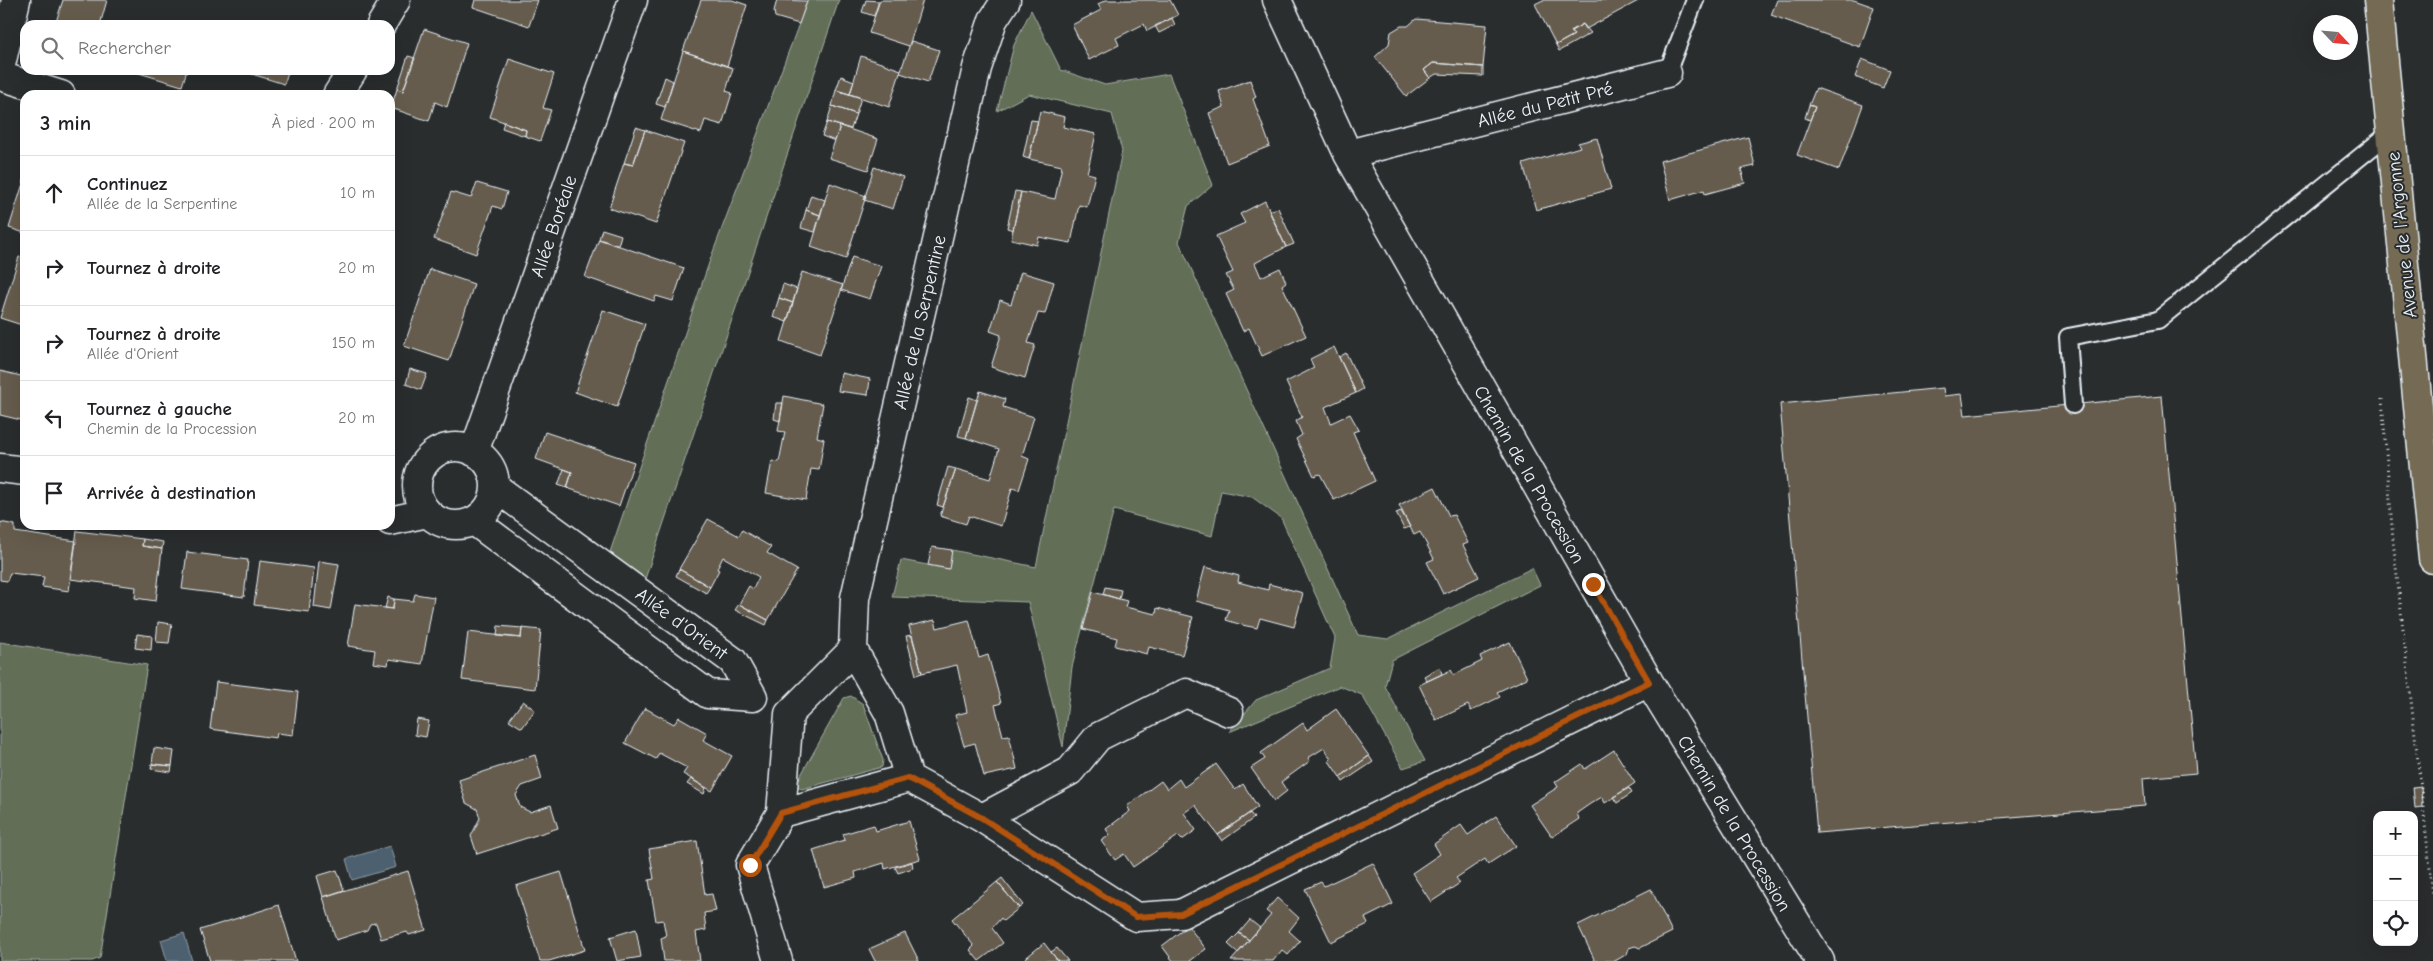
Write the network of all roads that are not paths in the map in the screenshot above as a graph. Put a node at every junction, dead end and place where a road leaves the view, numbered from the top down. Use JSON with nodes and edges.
{"nodes":[{"id":1,"x":16,"y":0,"type":"edge"},
{"id":2,"x":396,"y":0,"type":"edge"},
{"id":3,"x":633,"y":0,"type":"edge"},
{"id":4,"x":1006,"y":0,"type":"edge"},
{"id":5,"x":1277,"y":0,"type":"edge"},
{"id":6,"x":1695,"y":0,"type":"edge"},
{"id":7,"x":2378,"y":0,"type":"edge"},
{"id":8,"x":384,"y":20,"type":"edge"},
{"id":9,"x":0,"y":68,"type":"edge"},
{"id":10,"x":1667,"y":73,"type":"joint"},
{"id":11,"x":350,"y":75,"type":"edge"},
{"id":12,"x":0,"y":76,"type":"edge"},
{"id":13,"x":45,"y":90,"type":"edge"},
{"id":14,"x":340,"y":90,"type":"edge"},
{"id":15,"x":2391,"y":132,"type":"junction"},
{"id":16,"x":1348,"y":154,"type":"junction"},
{"id":17,"x":2073,"y":405,"type":"dead end"},
{"id":18,"x":474,"y":452,"type":"junction"},
{"id":19,"x":0,"y":468,"type":"edge"},
{"id":20,"x":20,"y":470,"type":"edge"},
{"id":21,"x":495,"y":487,"type":"junction"},
{"id":22,"x":427,"y":513,"type":"junction"},
{"id":23,"x":395,"y":520,"type":"edge"},
{"id":24,"x":474,"y":521,"type":"junction"},
{"id":25,"x":2433,"y":559,"type":"edge"},
{"id":26,"x":853,"y":650,"type":"junction"},
{"id":27,"x":1649,"y":682,"type":"junction"},
{"id":28,"x":753,"y":697,"type":"junction"},
{"id":29,"x":1229,"y":712,"type":"dead end"},
{"id":30,"x":789,"y":714,"type":"junction"},
{"id":31,"x":908,"y":778,"type":"junction"},
{"id":32,"x":781,"y":813,"type":"junction"},
{"id":33,"x":982,"y":818,"type":"junction"},
{"id":34,"x":1815,"y":960,"type":"edge"},
{"id":35,"x":778,"y":961,"type":"edge"}],
"edges":[{"from":1,"to":9,"type":"street"},
{"from":2,"to":8,"type":"street"},
{"from":3,"to":18,"type":"street","name":"Allée Boréale"},
{"from":4,"to":26,"type":"street","name":"Allée de la Serpentine"},
{"from":5,"to":16,"type":"street","name":"Chemin de la Procession"},
{"from":6,"to":10,"type":"lane","name":"Allée du Petit Pré"},
{"from":7,"to":15,"type":"main road","name":"Avenue de l'Argonne"},
{"from":10,"to":16,"type":"street","name":"Allée du Petit Pré"},
{"from":11,"to":14,"type":"street"},
{"from":12,"to":13,"type":"street"},
{"from":15,"to":17,"type":"lane"},
{"from":15,"to":25,"type":"main road","name":"Avenue de l'Argonne"},
{"from":16,"to":27,"type":"street","name":"Chemin de la Procession"},
{"from":18,"to":21,"type":"street"},
{"from":18,"to":22,"type":"street"},
{"from":19,"to":20,"type":"street"},
{"from":21,"to":24,"type":"street"},
{"from":21,"to":28,"type":"street","name":"Allée d'Orient"},
{"from":22,"to":23,"type":"street"},
{"from":22,"to":24,"type":"street"},
{"from":24,"to":28,"type":"street"},
{"from":26,"to":30,"type":"street"},
{"from":26,"to":31,"type":"street"},
{"from":27,"to":33,"type":"street"},
{"from":27,"to":34,"type":"street","name":"Chemin de la Procession"},
{"from":28,"to":30,"type":"street"},
{"from":29,"to":33,"type":"street"},
{"from":30,"to":32,"type":"street"},
{"from":31,"to":32,"type":"street"},
{"from":31,"to":33,"type":"street"},
{"from":32,"to":35,"type":"street"}]}
